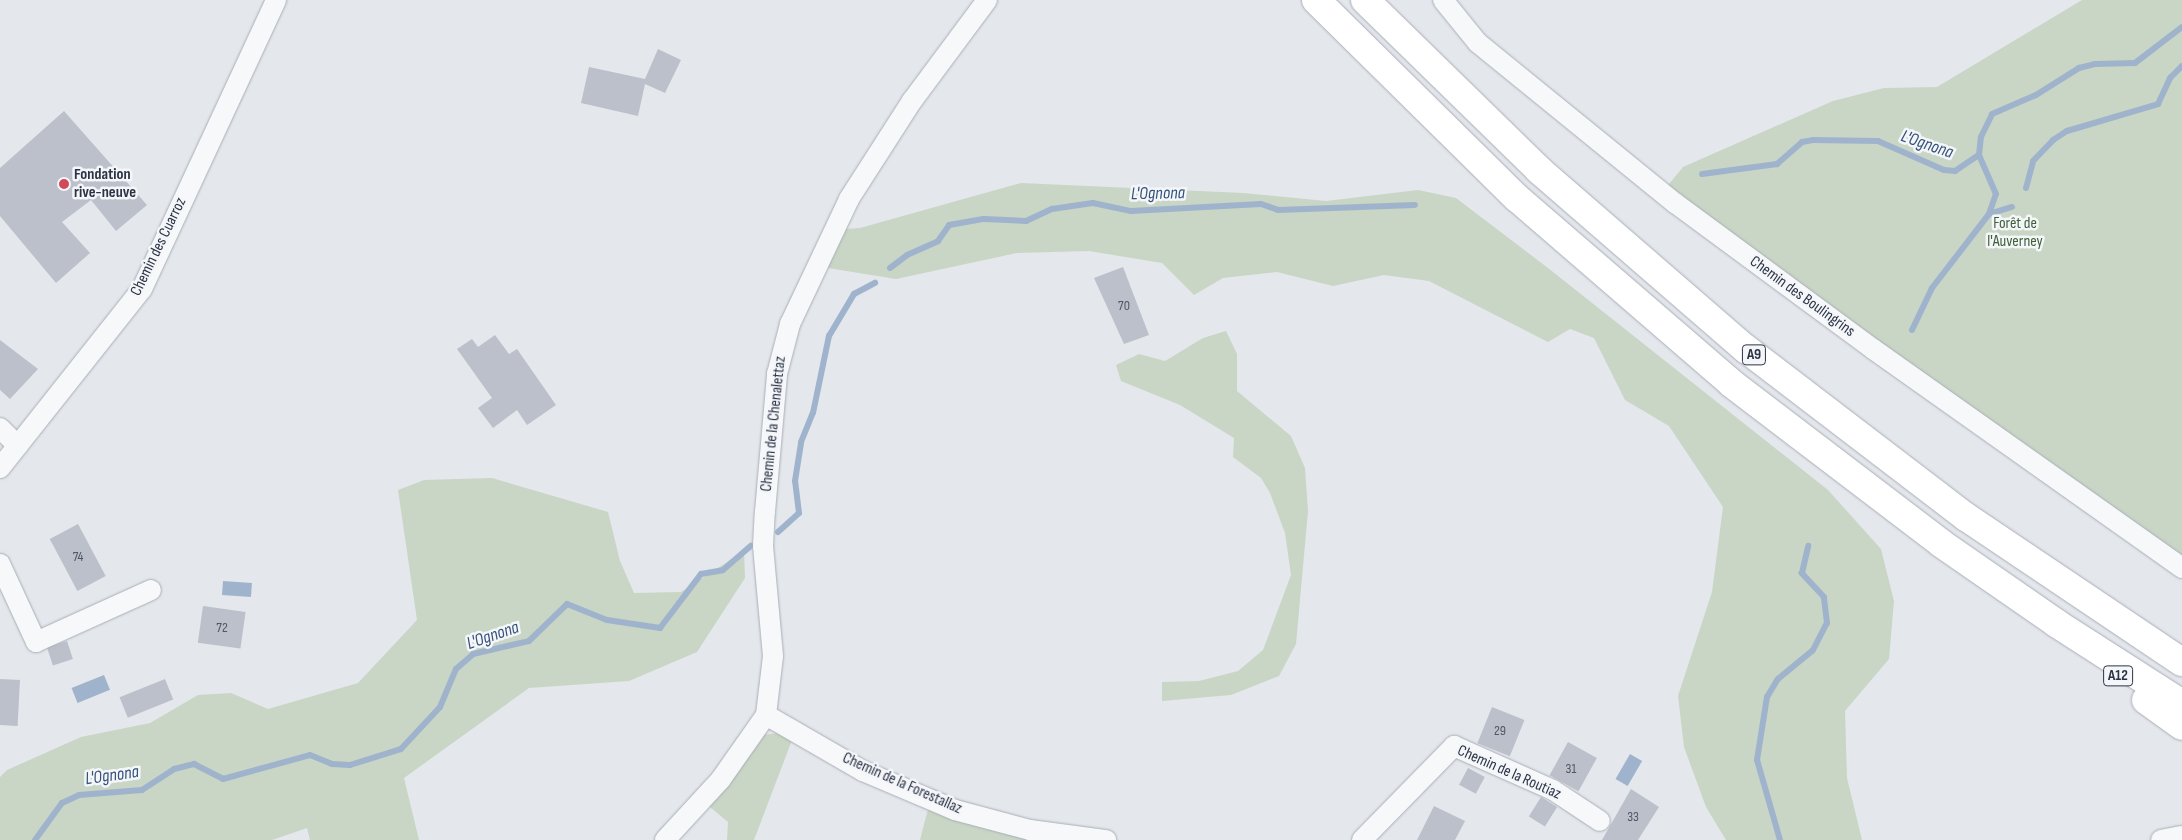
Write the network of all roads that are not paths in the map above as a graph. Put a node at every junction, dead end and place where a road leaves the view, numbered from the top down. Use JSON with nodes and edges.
{"nodes":[{"id":1,"x":276,"y":0,"type":"edge"},
{"id":2,"x":1316,"y":0,"type":"edge"},
{"id":3,"x":1365,"y":0,"type":"edge"},
{"id":4,"x":1443,"y":0,"type":"edge"},
{"id":5,"x":977,"y":3,"type":"edge"},
{"id":6,"x":0,"y":428,"type":"edge"},
{"id":7,"x":18,"y":446,"type":"junction"},
{"id":8,"x":0,"y":468,"type":"edge"},
{"id":9,"x":0,"y":564,"type":"edge"},
{"id":10,"x":2182,"y":568,"type":"edge"},
{"id":11,"x":151,"y":590,"type":"dead end"},
{"id":12,"x":2056,"y":623,"type":"junction"},
{"id":13,"x":2182,"y":662,"type":"edge"},
{"id":14,"x":2182,"y":704,"type":"edge"},
{"id":15,"x":766,"y":715,"type":"junction"},
{"id":16,"x":2182,"y":726,"type":"edge"},
{"id":17,"x":1600,"y":821,"type":"dead end"},
{"id":18,"x":2182,"y":836,"type":"edge"},
{"id":19,"x":1370,"y":838,"type":"edge"},
{"id":20,"x":665,"y":840,"type":"edge"},
{"id":21,"x":1106,"y":840,"type":"edge"},
{"id":22,"x":2161,"y":840,"type":"edge"}],
"edges":[{"from":1,"to":7,"type":"street","name":"Chemin des Cuarroz"},
{"from":2,"to":12,"type":"highway","number":"A9"},
{"from":3,"to":13,"type":"highway","number":"A9"},
{"from":4,"to":10,"type":"street","name":"Chemin des Boulingrins"},
{"from":5,"to":15,"type":"street","name":"Chemin de la Chenalettaz"},
{"from":6,"to":7,"type":"street"},
{"from":7,"to":8,"type":"street","name":"Chemin des Cuarroz"},
{"from":9,"to":11,"type":"street"},
{"from":12,"to":14,"type":"highway","number":"A9"},
{"from":12,"to":16,"type":"highway","number":"A12"},
{"from":15,"to":20,"type":"street","name":"Chemin de la Chenalettaz"},
{"from":15,"to":21,"type":"street","name":"Chemin de la Forestallaz"},
{"from":17,"to":19,"type":"street","name":"Chemin de la Routiaz"},
{"from":18,"to":22,"type":"street"}]}
